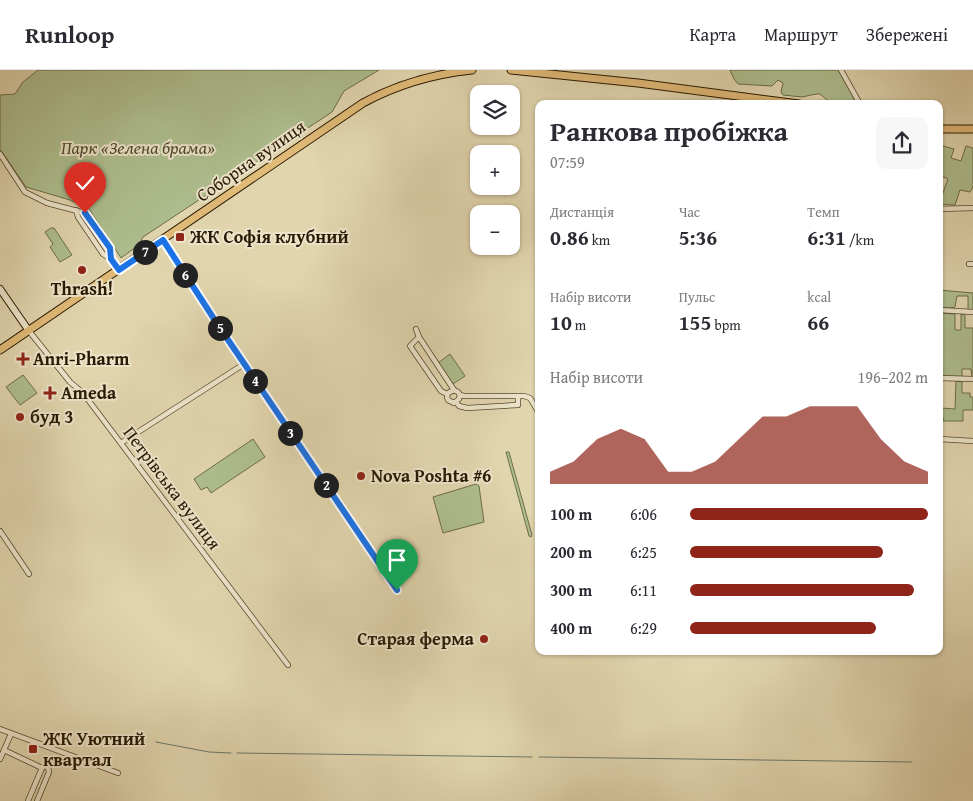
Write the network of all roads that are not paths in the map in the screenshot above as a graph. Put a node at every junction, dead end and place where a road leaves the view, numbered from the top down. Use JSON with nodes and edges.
{"nodes":[{"id":1,"x":472,"y":70,"type":"edge"},
{"id":2,"x":511,"y":70,"type":"edge"},
{"id":3,"x":842,"y":70,"type":"edge"},
{"id":4,"x":768,"y":100,"type":"edge"},
{"id":5,"x":858,"y":100,"type":"edge"},
{"id":6,"x":943,"y":129,"type":"edge"},
{"id":7,"x":973,"y":129,"type":"edge"},
{"id":8,"x":0,"y":154,"type":"edge"},
{"id":9,"x":973,"y":208,"type":"edge"},
{"id":10,"x":943,"y":209,"type":"edge"},
{"id":11,"x":76,"y":210,"type":"junction"},
{"id":12,"x":163,"y":240,"type":"junction"},
{"id":13,"x":111,"y":259,"type":"junction"},
{"id":14,"x":119,"y":270,"type":"junction"},
{"id":15,"x":1,"y":293,"type":"edge"},
{"id":16,"x":943,"y":310,"type":"edge"},
{"id":17,"x":973,"y":312,"type":"edge"},
{"id":18,"x":416,"y":329,"type":"dead end"},
{"id":19,"x":29,"y":331,"type":"junction"},
{"id":20,"x":419,"y":337,"type":"junction"},
{"id":21,"x":0,"y":350,"type":"edge"},
{"id":22,"x":244,"y":364,"type":"junction"},
{"id":23,"x":943,"y":378,"type":"edge"},
{"id":24,"x":973,"y":379,"type":"edge"},
{"id":25,"x":454,"y":390,"type":"junction"},
{"id":26,"x":447,"y":394,"type":"junction"},
{"id":27,"x":460,"y":395,"type":"junction"},
{"id":28,"x":518,"y":396,"type":"junction"},
{"id":29,"x":456,"y":402,"type":"junction"},
{"id":30,"x":535,"y":406,"type":"edge"},
{"id":31,"x":943,"y":439,"type":"edge"},
{"id":32,"x":973,"y":441,"type":"edge"},
{"id":33,"x":121,"y":443,"type":"junction"},
{"id":34,"x":0,"y":531,"type":"edge"},
{"id":35,"x":29,"y":574,"type":"dead end"},
{"id":36,"x":397,"y":590,"type":"dead end"},
{"id":37,"x":288,"y":665,"type":"dead end"},
{"id":38,"x":0,"y":729,"type":"edge"},
{"id":39,"x":11,"y":734,"type":"junction"},
{"id":40,"x":4,"y":750,"type":"junction"},
{"id":41,"x":0,"y":759,"type":"edge"},
{"id":42,"x":42,"y":768,"type":"junction"},
{"id":43,"x":118,"y":773,"type":"dead end"},
{"id":44,"x":28,"y":801,"type":"edge"},
{"id":45,"x":37,"y":801,"type":"edge"}],
"edges":[{"from":1,"to":12,"type":"main road"},
{"from":2,"to":4,"type":"main road"},
{"from":3,"to":5,"type":"street"},
{"from":6,"to":7,"type":"main road"},
{"from":8,"to":11,"type":"street"},
{"from":9,"to":10,"type":"street"},
{"from":11,"to":13,"type":"street"},
{"from":11,"to":13,"type":"street"},
{"from":12,"to":14,"type":"main road"},
{"from":12,"to":22,"type":"street"},
{"from":13,"to":14,"type":"street"},
{"from":14,"to":19,"type":"main road"},
{"from":15,"to":19,"type":"main road"},
{"from":16,"to":17,"type":"street"},
{"from":18,"to":20,"type":"street"},
{"from":19,"to":21,"type":"main road"},
{"from":19,"to":33,"type":"street","name":"Петрівська вулиця"},
{"from":20,"to":25,"type":"street"},
{"from":20,"to":26,"type":"street"},
{"from":22,"to":33,"type":"street"},
{"from":22,"to":36,"type":"street"},
{"from":23,"to":24,"type":"street"},
{"from":25,"to":26,"type":"street"},
{"from":25,"to":27,"type":"street"},
{"from":26,"to":29,"type":"street"},
{"from":27,"to":28,"type":"street"},
{"from":27,"to":29,"type":"street"},
{"from":28,"to":29,"type":"street"},
{"from":28,"to":30,"type":"street"},
{"from":31,"to":32,"type":"street"},
{"from":33,"to":37,"type":"street","name":"Петрівська вулиця"},
{"from":34,"to":35,"type":"street"},
{"from":38,"to":39,"type":"street"},
{"from":39,"to":40,"type":"street"},
{"from":39,"to":43,"type":"street"},
{"from":40,"to":41,"type":"street"},
{"from":40,"to":42,"type":"street"},
{"from":42,"to":44,"type":"street"},
{"from":42,"to":45,"type":"street"}]}
